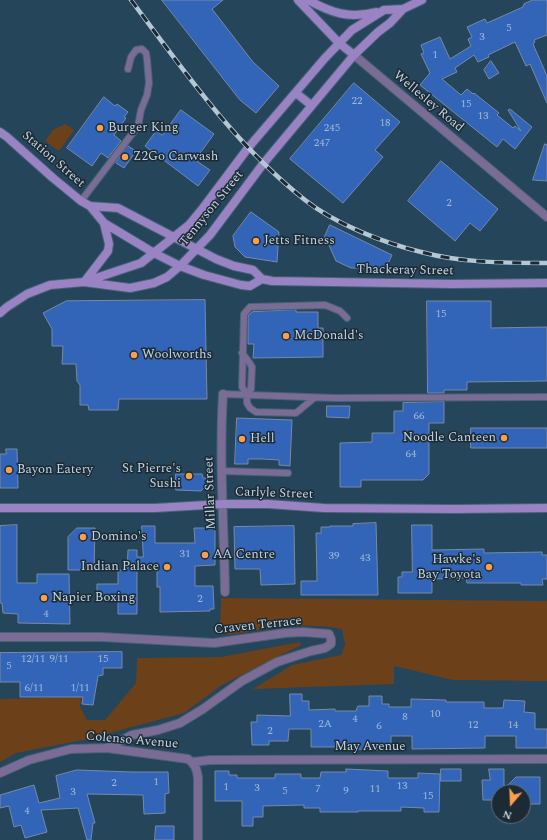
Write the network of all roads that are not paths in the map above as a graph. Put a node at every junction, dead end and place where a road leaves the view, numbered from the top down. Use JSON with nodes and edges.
{"nodes":[{"id":1,"x":298,"y":0,"type":"edge"},
{"id":2,"x":308,"y":0,"type":"edge"},
{"id":3,"x":422,"y":0,"type":"edge"},
{"id":4,"x":402,"y":9,"type":"junction"},
{"id":5,"x":384,"y":10,"type":"junction"},
{"id":6,"x":339,"y":43,"type":"junction"},
{"id":7,"x":354,"y":55,"type":"junction"},
{"id":8,"x":128,"y":69,"type":"dead end"},
{"id":9,"x":296,"y":93,"type":"junction"},
{"id":10,"x":311,"y":105,"type":"junction"},
{"id":11,"x":0,"y":132,"type":"edge"},
{"id":12,"x":81,"y":201,"type":"junction"},
{"id":13,"x":90,"y":206,"type":"junction"},
{"id":14,"x":547,"y":217,"type":"edge"},
{"id":15,"x":104,"y":223,"type":"junction"},
{"id":16,"x":174,"y":237,"type":"junction"},
{"id":17,"x":196,"y":249,"type":"junction"},
{"id":18,"x":154,"y":253,"type":"junction"},
{"id":19,"x":180,"y":266,"type":"junction"},
{"id":20,"x":262,"y":279,"type":"junction"},
{"id":21,"x":84,"y":282,"type":"junction"},
{"id":22,"x":547,"y":283,"type":"edge"},
{"id":23,"x":0,"y":313,"type":"edge"},
{"id":24,"x":347,"y":318,"type":"dead end"},
{"id":25,"x":242,"y":353,"type":"junction"},
{"id":26,"x":223,"y":394,"type":"joint"},
{"id":27,"x":247,"y":394,"type":"junction"},
{"id":28,"x":547,"y":397,"type":"edge"},
{"id":29,"x":314,"y":398,"type":"junction"},
{"id":30,"x":222,"y":471,"type":"junction"},
{"id":31,"x":288,"y":473,"type":"dead end"},
{"id":32,"x":223,"y":504,"type":"junction"},
{"id":33,"x":0,"y":508,"type":"edge"},
{"id":34,"x":547,"y":508,"type":"edge"},
{"id":35,"x":225,"y":592,"type":"dead end"},
{"id":36,"x":0,"y":637,"type":"edge"},
{"id":37,"x":107,"y":748,"type":"junction"},
{"id":38,"x":547,"y":759,"type":"edge"},
{"id":39,"x":193,"y":762,"type":"junction"},
{"id":40,"x":0,"y":773,"type":"edge"},
{"id":41,"x":198,"y":840,"type":"edge"}],
"edges":[{"from":1,"to":6,"type":"main road","name":"Wellesley Road"},
{"from":2,"to":5,"type":"main road"},
{"from":3,"to":4,"type":"main road"},
{"from":4,"to":5,"type":"main road"},
{"from":4,"to":7,"type":"main road","name":"Tennyson Street"},
{"from":5,"to":6,"type":"main road","name":"Tennyson Street"},
{"from":6,"to":7,"type":"main road","name":"Wellesley Road"},
{"from":6,"to":9,"type":"main road","name":"Tennyson Street"},
{"from":7,"to":10,"type":"main road","name":"Tennyson Street"},
{"from":7,"to":14,"type":"street","name":"Wellesley Road"},
{"from":8,"to":12,"type":"lane"},
{"from":9,"to":10,"type":"main road"},
{"from":9,"to":16,"type":"main road","name":"Tennyson Street"},
{"from":10,"to":17,"type":"main road","name":"Tennyson Street"},
{"from":11,"to":12,"type":"main road","name":"Station Street"},
{"from":12,"to":13,"type":"main road","name":"Station Street"},
{"from":13,"to":15,"type":"main road","name":"Station Street"},
{"from":13,"to":16,"type":"main road","name":"Station Street"},
{"from":15,"to":18,"type":"main road","name":"Station Street"},
{"from":15,"to":21,"type":"main road"},
{"from":16,"to":17,"type":"main road","name":"Thackeray Street"},
{"from":16,"to":18,"type":"main road","name":"Tennyson Street"},
{"from":17,"to":19,"type":"main road","name":"Tennyson Street"},
{"from":17,"to":20,"type":"main road","name":"Thackeray Street"},
{"from":18,"to":19,"type":"main road","name":"Thackeray Street"},
{"from":18,"to":21,"type":"main road","name":"Tennyson Street"},
{"from":19,"to":20,"type":"main road","name":"Thackeray Street"},
{"from":19,"to":21,"type":"main road","name":"Tennyson Street"},
{"from":20,"to":22,"type":"main road","name":"Thackeray Street"},
{"from":21,"to":23,"type":"main road","name":"Tennyson Street"},
{"from":24,"to":25,"type":"lane"},
{"from":25,"to":27,"type":"lane"},
{"from":25,"to":27,"type":"lane"},
{"from":26,"to":27,"type":"lane"},
{"from":26,"to":30,"type":"street","name":"Millar Street"},
{"from":27,"to":29,"type":"lane"},
{"from":27,"to":29,"type":"lane"},
{"from":28,"to":29,"type":"lane"},
{"from":30,"to":31,"type":"lane"},
{"from":30,"to":32,"type":"street","name":"Millar Street"},
{"from":32,"to":33,"type":"main road","name":"Carlyle Street"},
{"from":32,"to":34,"type":"main road","name":"Carlyle Street"},
{"from":32,"to":35,"type":"street","name":"Millar Street"},
{"from":36,"to":37,"type":"street","name":"Craven Terrace"},
{"from":37,"to":39,"type":"street","name":"Colenso Avenue"},
{"from":37,"to":40,"type":"street","name":"Colenso Avenue"},
{"from":38,"to":39,"type":"street","name":"May Avenue"},
{"from":39,"to":41,"type":"street"}]}
